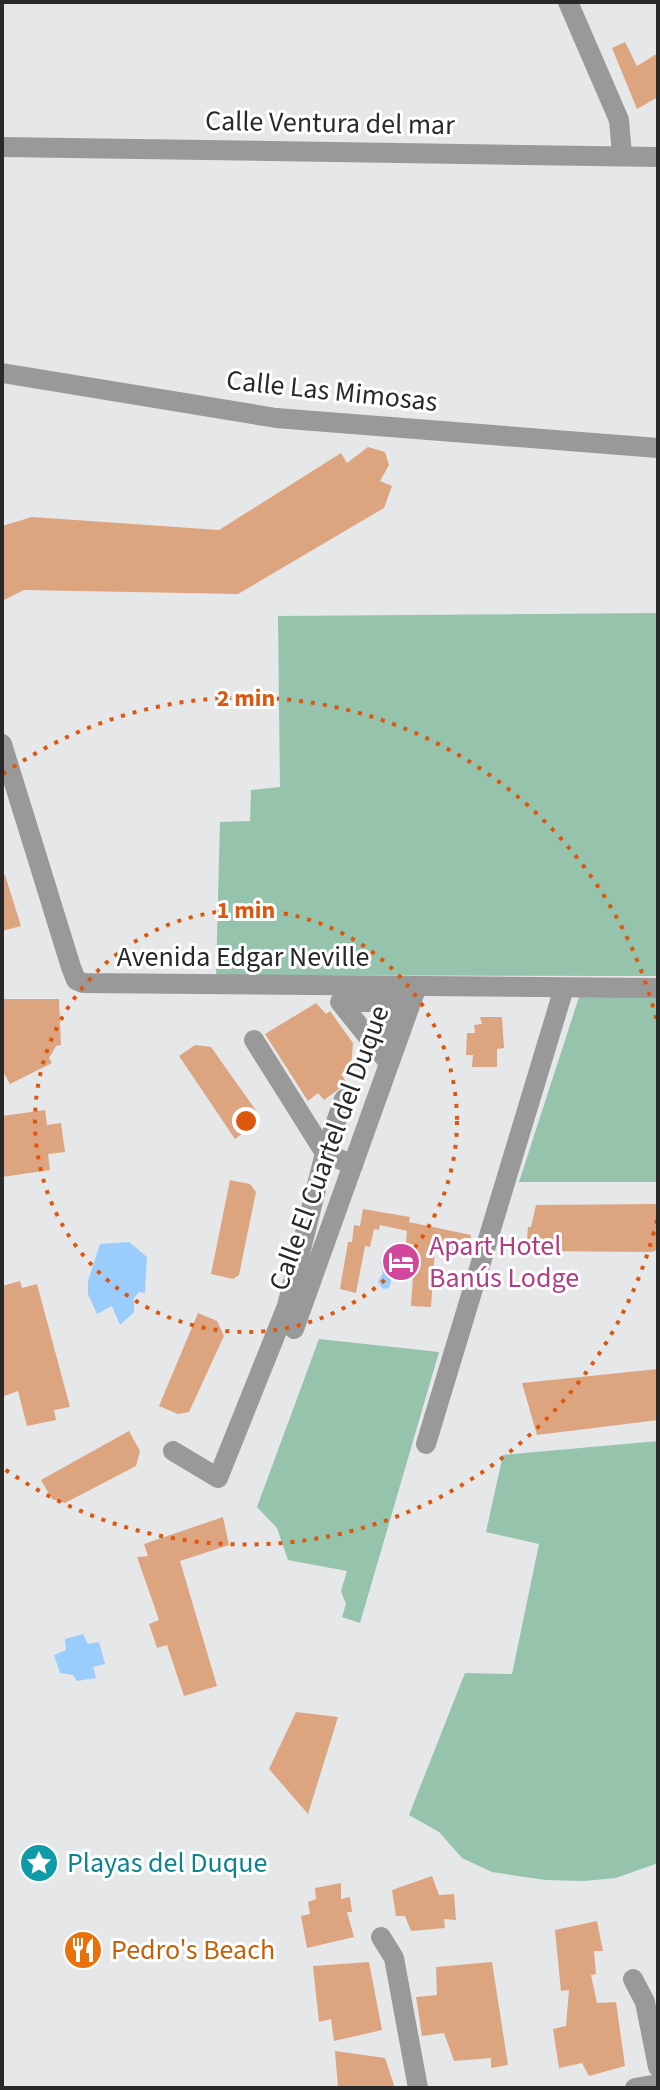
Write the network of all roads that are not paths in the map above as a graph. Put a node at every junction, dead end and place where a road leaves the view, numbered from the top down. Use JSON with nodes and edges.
{"nodes":[{"id":1,"x":568,"y":2,"type":"edge"},
{"id":2,"x":2,"y":147,"type":"edge"},
{"id":3,"x":622,"y":155,"type":"junction"},
{"id":4,"x":658,"y":157,"type":"edge"},
{"id":5,"x":2,"y":373,"type":"edge"},
{"id":6,"x":658,"y":448,"type":"edge"},
{"id":7,"x":2,"y":744,"type":"edge"},
{"id":8,"x":417,"y":986,"type":"junction"},
{"id":9,"x":564,"y":988,"type":"junction"},
{"id":10,"x":658,"y":988,"type":"edge"},
{"id":11,"x":254,"y":1040,"type":"dead end"},
{"id":12,"x":344,"y":1099,"type":"dead end"},
{"id":13,"x":325,"y":1153,"type":"junction"},
{"id":14,"x":353,"y":1165,"type":"junction"},
{"id":15,"x":294,"y":1329,"type":"dead end"},
{"id":16,"x":426,"y":1444,"type":"dead end"},
{"id":17,"x":173,"y":1451,"type":"dead end"},
{"id":18,"x":381,"y":1937,"type":"dead end"},
{"id":19,"x":633,"y":1979,"type":"dead end"},
{"id":20,"x":658,"y":2067,"type":"edge"},
{"id":21,"x":658,"y":2084,"type":"edge"},
{"id":22,"x":418,"y":2088,"type":"edge"},
{"id":23,"x":635,"y":2088,"type":"edge"}],
"edges":[{"from":1,"to":3,"type":"street"},
{"from":2,"to":3,"type":"street","name":"Calle Ventura del mar"},
{"from":3,"to":4,"type":"street","name":"Calle Ventura del mar"},
{"from":5,"to":6,"type":"street","name":"Calle Las Mimosas"},
{"from":7,"to":8,"type":"street","name":"Avenida Edgar Neville"},
{"from":8,"to":9,"type":"street","name":"Avenida Edgar Neville"},
{"from":8,"to":14,"type":"street","name":"Calle El Cuartel del Duque"},
{"from":9,"to":10,"type":"street","name":"Avenida Edgar Neville"},
{"from":9,"to":16,"type":"street"},
{"from":11,"to":13,"type":"street"},
{"from":12,"to":13,"type":"street"},
{"from":13,"to":14,"type":"street"},
{"from":13,"to":17,"type":"street"},
{"from":14,"to":15,"type":"street","name":"Calle El Cuartel del Duque"},
{"from":18,"to":22,"type":"street"},
{"from":19,"to":20,"type":"street"},
{"from":21,"to":23,"type":"street"}]}
